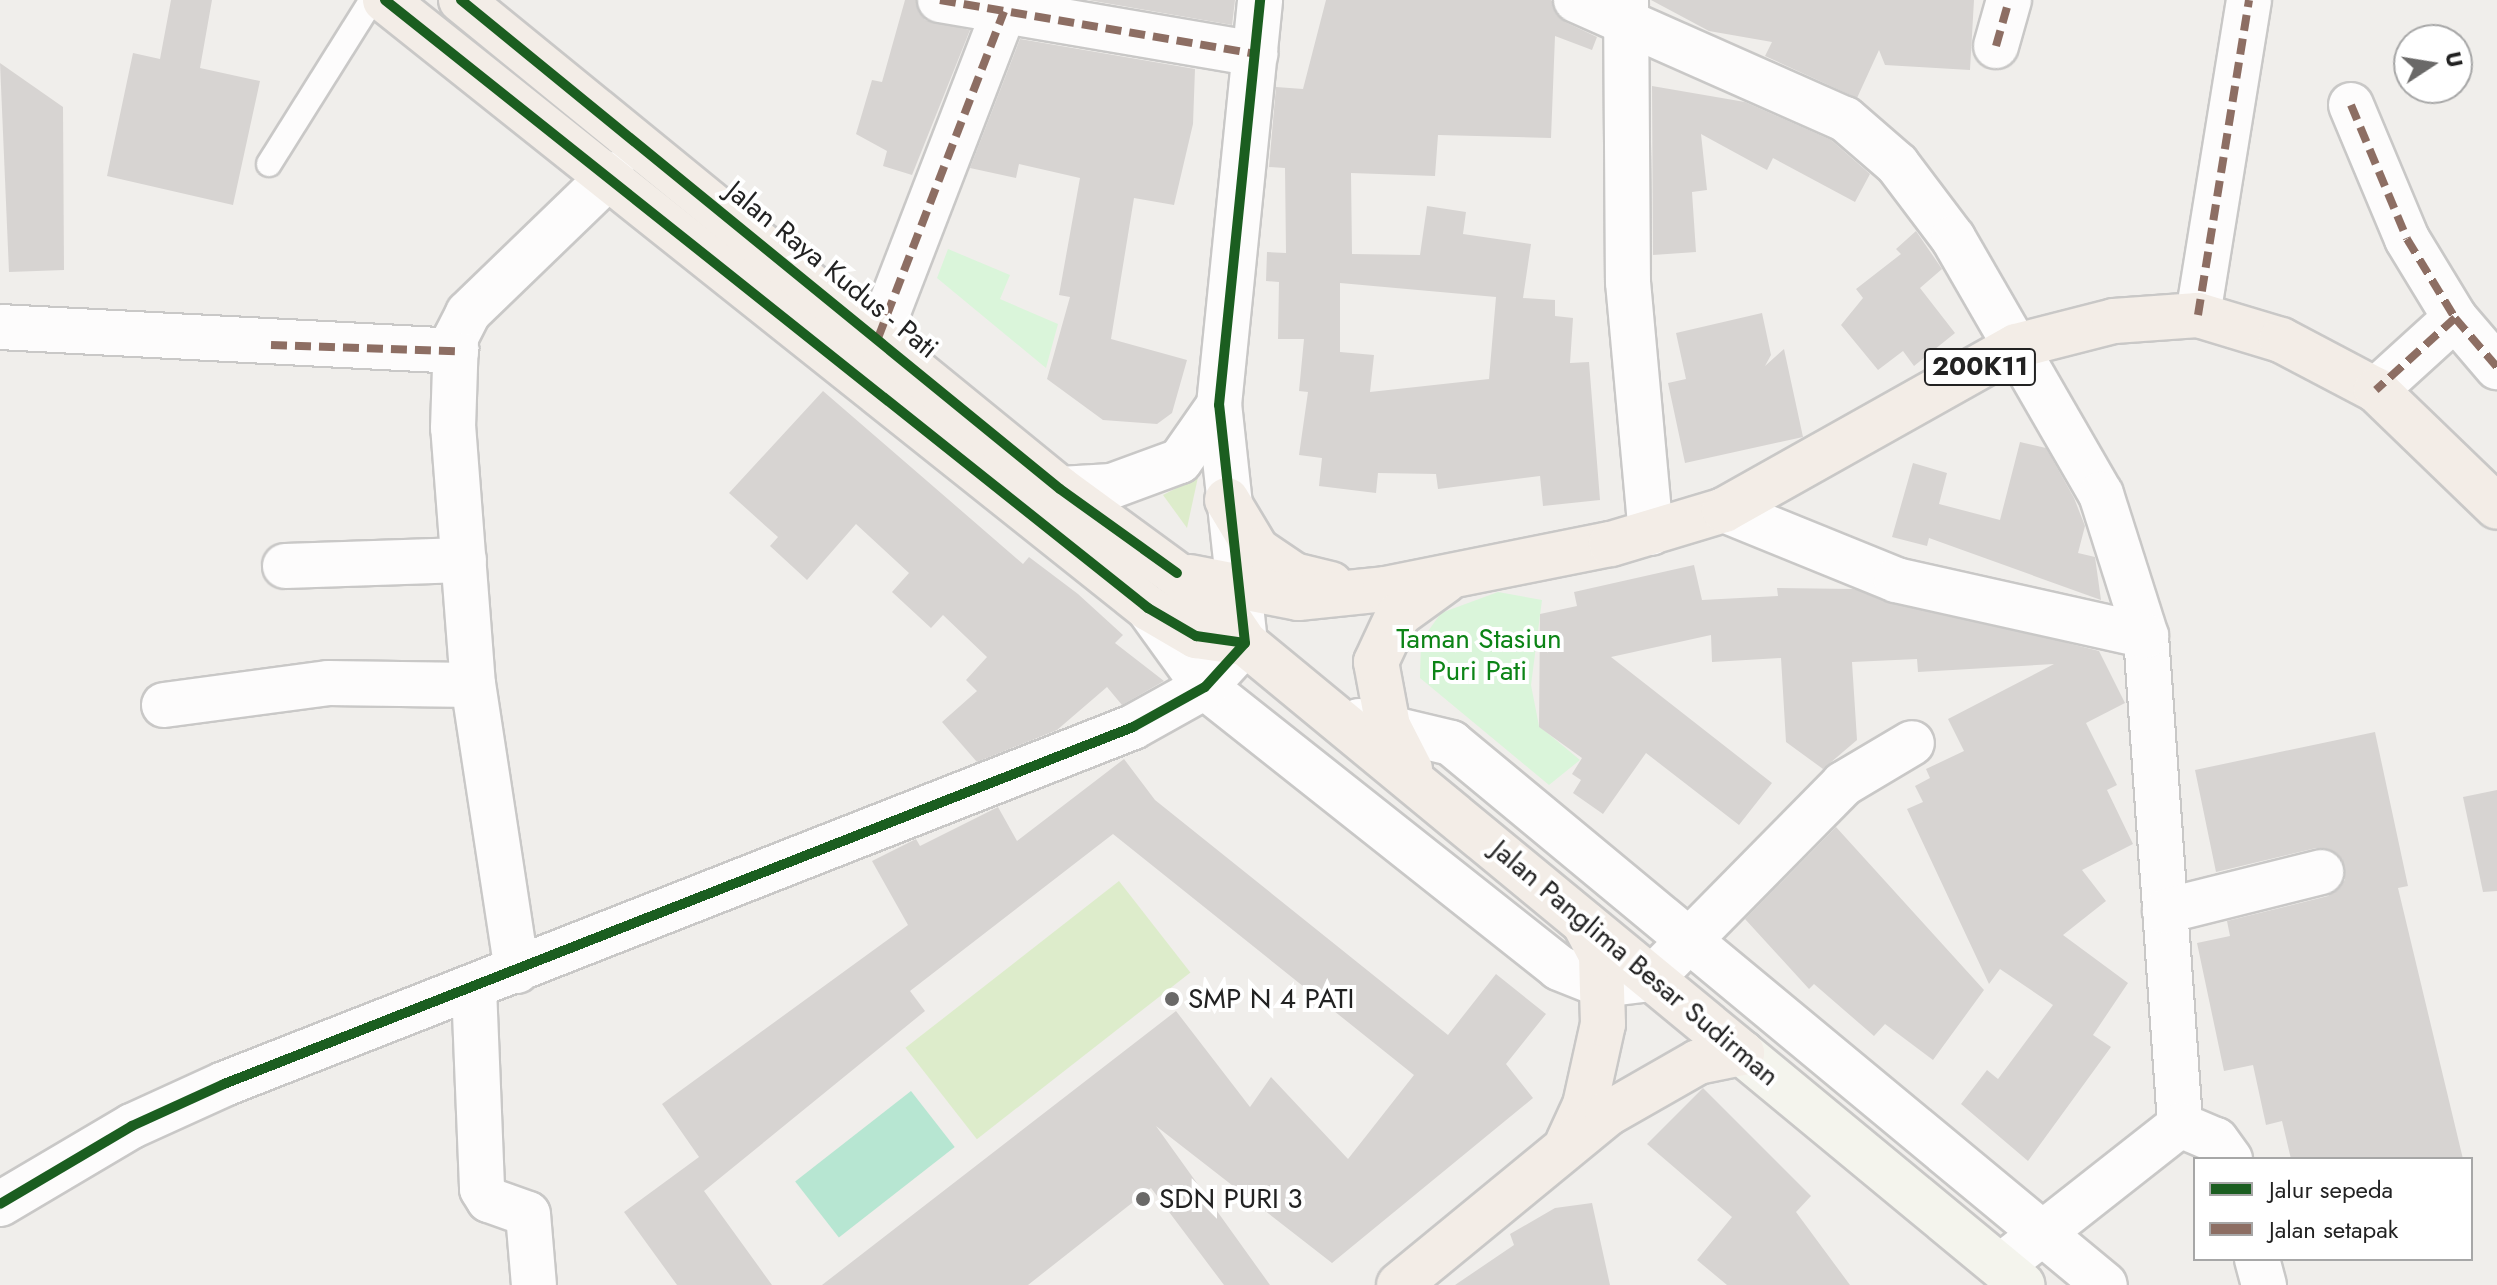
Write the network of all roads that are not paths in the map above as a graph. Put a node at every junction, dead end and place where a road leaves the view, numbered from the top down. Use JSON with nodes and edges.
{"nodes":[{"id":1,"x":372,"y":0,"type":"edge"},
{"id":2,"x":385,"y":0,"type":"edge"},
{"id":3,"x":461,"y":0,"type":"edge"},
{"id":4,"x":940,"y":0,"type":"edge"},
{"id":5,"x":1260,"y":0,"type":"edge"},
{"id":6,"x":1576,"y":0,"type":"edge"},
{"id":7,"x":2009,"y":0,"type":"edge"},
{"id":8,"x":2249,"y":0,"type":"edge"},
{"id":9,"x":1625,"y":9,"type":"edge"},
{"id":10,"x":1004,"y":11,"type":"junction"},
{"id":11,"x":1996,"y":46,"type":"dead end"},
{"id":12,"x":1255,"y":54,"type":"junction"},
{"id":13,"x":2351,"y":105,"type":"dead end"},
{"id":14,"x":269,"y":164,"type":"dead end"},
{"id":15,"x":612,"y":174,"type":"junction"},
{"id":16,"x":2198,"y":315,"type":"junction"},
{"id":17,"x":2455,"y":318,"type":"junction"},
{"id":18,"x":0,"y":327,"type":"edge"},
{"id":19,"x":878,"y":338,"type":"junction"},
{"id":20,"x":2016,"y":346,"type":"junction"},
{"id":21,"x":456,"y":351,"type":"junction"},
{"id":22,"x":2497,"y":367,"type":"edge"},
{"id":23,"x":2376,"y":390,"type":"junction"},
{"id":24,"x":1219,"y":405,"type":"junction"},
{"id":25,"x":1060,"y":489,"type":"junction"},
{"id":26,"x":1227,"y":500,"type":"junction"},
{"id":27,"x":2497,"y":507,"type":"edge"},
{"id":28,"x":1724,"y":510,"type":"junction"},
{"id":29,"x":1651,"y":533,"type":"junction"},
{"id":30,"x":464,"y":560,"type":"junction"},
{"id":31,"x":285,"y":566,"type":"dead end"},
{"id":32,"x":1177,"y":573,"type":"junction"},
{"id":33,"x":1449,"y":575,"type":"junction"},
{"id":34,"x":1385,"y":589,"type":"junction"},
{"id":35,"x":1239,"y":592,"type":"junction"},
{"id":36,"x":1148,"y":608,"type":"junction"},
{"id":37,"x":2146,"y":636,"type":"junction"},
{"id":38,"x":1245,"y":643,"type":"junction"},
{"id":39,"x":473,"y":685,"type":"junction"},
{"id":40,"x":1205,"y":687,"type":"junction"},
{"id":41,"x":164,"y":705,"type":"dead end"},
{"id":42,"x":1337,"y":717,"type":"junction"},
{"id":43,"x":1388,"y":726,"type":"junction"},
{"id":44,"x":1912,"y":743,"type":"dead end"},
{"id":45,"x":1420,"y":784,"type":"junction"},
{"id":46,"x":2321,"y":872,"type":"dead end"},
{"id":47,"x":2165,"y":911,"type":"junction"},
{"id":48,"x":1584,"y":923,"type":"junction"},
{"id":49,"x":1688,"y":940,"type":"junction"},
{"id":50,"x":517,"y":971,"type":"junction"},
{"id":51,"x":1651,"y":979,"type":"junction"},
{"id":52,"x":1602,"y":985,"type":"junction"},
{"id":53,"x":474,"y":988,"type":"junction"},
{"id":54,"x":1742,"y":1053,"type":"junction"},
{"id":55,"x":2180,"y":1125,"type":"junction"},
{"id":56,"x":1564,"y":1152,"type":"junction"},
{"id":57,"x":2229,"y":1157,"type":"edge"},
{"id":58,"x":0,"y":1204,"type":"edge"},
{"id":59,"x":2046,"y":1231,"type":"junction"},
{"id":60,"x":2258,"y":1261,"type":"edge"},
{"id":61,"x":2012,"y":1276,"type":"edge"},
{"id":62,"x":534,"y":1285,"type":"edge"},
{"id":63,"x":1399,"y":1285,"type":"edge"},
{"id":64,"x":2105,"y":1285,"type":"edge"},
{"id":65,"x":2264,"y":1285,"type":"edge"}],
"edges":[{"from":1,"to":14,"type":"lane"},
{"from":2,"to":15,"type":"main road"},
{"from":3,"to":19,"type":"main road","name":"Jalan Raya Kudus - Pati"},
{"from":4,"to":10,"type":"street"},
{"from":5,"to":12,"type":"street"},
{"from":6,"to":9,"type":"street"},
{"from":7,"to":11,"type":"street"},
{"from":8,"to":16,"type":"street"},
{"from":9,"to":20,"type":"street"},
{"from":9,"to":29,"type":"street"},
{"from":10,"to":12,"type":"street"},
{"from":10,"to":19,"type":"street"},
{"from":12,"to":24,"type":"street"},
{"from":13,"to":17,"type":"street"},
{"from":15,"to":21,"type":"street"},
{"from":15,"to":36,"type":"main road"},
{"from":16,"to":20,"type":"main road","number":"200K11"},
{"from":16,"to":23,"type":"main road","number":"200K11"},
{"from":17,"to":22,"type":"street"},
{"from":17,"to":23,"type":"street"},
{"from":18,"to":21,"type":"street"},
{"from":19,"to":25,"type":"main road","name":"Jalan Raya Kudus - Pati"},
{"from":20,"to":28,"type":"main road","number":"200K11"},
{"from":20,"to":37,"type":"street"},
{"from":21,"to":30,"type":"street"},
{"from":23,"to":27,"type":"main road","number":"200K11"},
{"from":24,"to":25,"type":"street"},
{"from":24,"to":26,"type":"street"},
{"from":25,"to":32,"type":"main road","name":"Jalan Raya Kudus - Pati"},
{"from":26,"to":34,"type":"main road"},
{"from":26,"to":35,"type":"street"},
{"from":28,"to":29,"type":"main road","number":"200K11"},
{"from":28,"to":37,"type":"street"},
{"from":29,"to":33,"type":"main road","number":"200K11"},
{"from":30,"to":31,"type":"street"},
{"from":30,"to":39,"type":"street"},
{"from":32,"to":35,"type":"main road"},
{"from":32,"to":38,"type":"main road","name":"Jalan Raya Kudus - Pati"},
{"from":33,"to":34,"type":"main road"},
{"from":33,"to":43,"type":"main road"},
{"from":34,"to":35,"type":"main road"},
{"from":35,"to":38,"type":"street"},
{"from":36,"to":38,"type":"main road"},
{"from":36,"to":40,"type":"street"},
{"from":37,"to":47,"type":"street"},
{"from":38,"to":40,"type":"street"},
{"from":38,"to":42,"type":"main road","name":"Jalan Panglima Besar Sudirman"},
{"from":39,"to":41,"type":"street"},
{"from":39,"to":50,"type":"street"},
{"from":40,"to":50,"type":"street"},
{"from":40,"to":52,"type":"street"},
{"from":42,"to":43,"type":"street"},
{"from":42,"to":45,"type":"main road","name":"Jalan Panglima Besar Sudirman"},
{"from":43,"to":45,"type":"main road"},
{"from":43,"to":49,"type":"street"},
{"from":44,"to":49,"type":"street"},
{"from":45,"to":48,"type":"main road","name":"Jalan Panglima Besar Sudirman"},
{"from":46,"to":47,"type":"street"},
{"from":47,"to":55,"type":"street"},
{"from":48,"to":51,"type":"main road","name":"Jalan Panglima Besar Sudirman"},
{"from":48,"to":52,"type":"main road"},
{"from":49,"to":51,"type":"street"},
{"from":49,"to":59,"type":"street"},
{"from":50,"to":53,"type":"street"},
{"from":51,"to":52,"type":"street"},
{"from":51,"to":54,"type":"main road","name":"Jalan Panglima Besar Sudirman"},
{"from":52,"to":56,"type":"main road"},
{"from":53,"to":58,"type":"street"},
{"from":53,"to":62,"type":"street"},
{"from":54,"to":56,"type":"main road"},
{"from":54,"to":61,"type":"main road","name":"Jalan Panglima Besar Sudirman"},
{"from":55,"to":57,"type":"street"},
{"from":55,"to":59,"type":"street"},
{"from":56,"to":63,"type":"main road"},
{"from":59,"to":61,"type":"street"},
{"from":59,"to":64,"type":"street"},
{"from":60,"to":65,"type":"street"}]}
